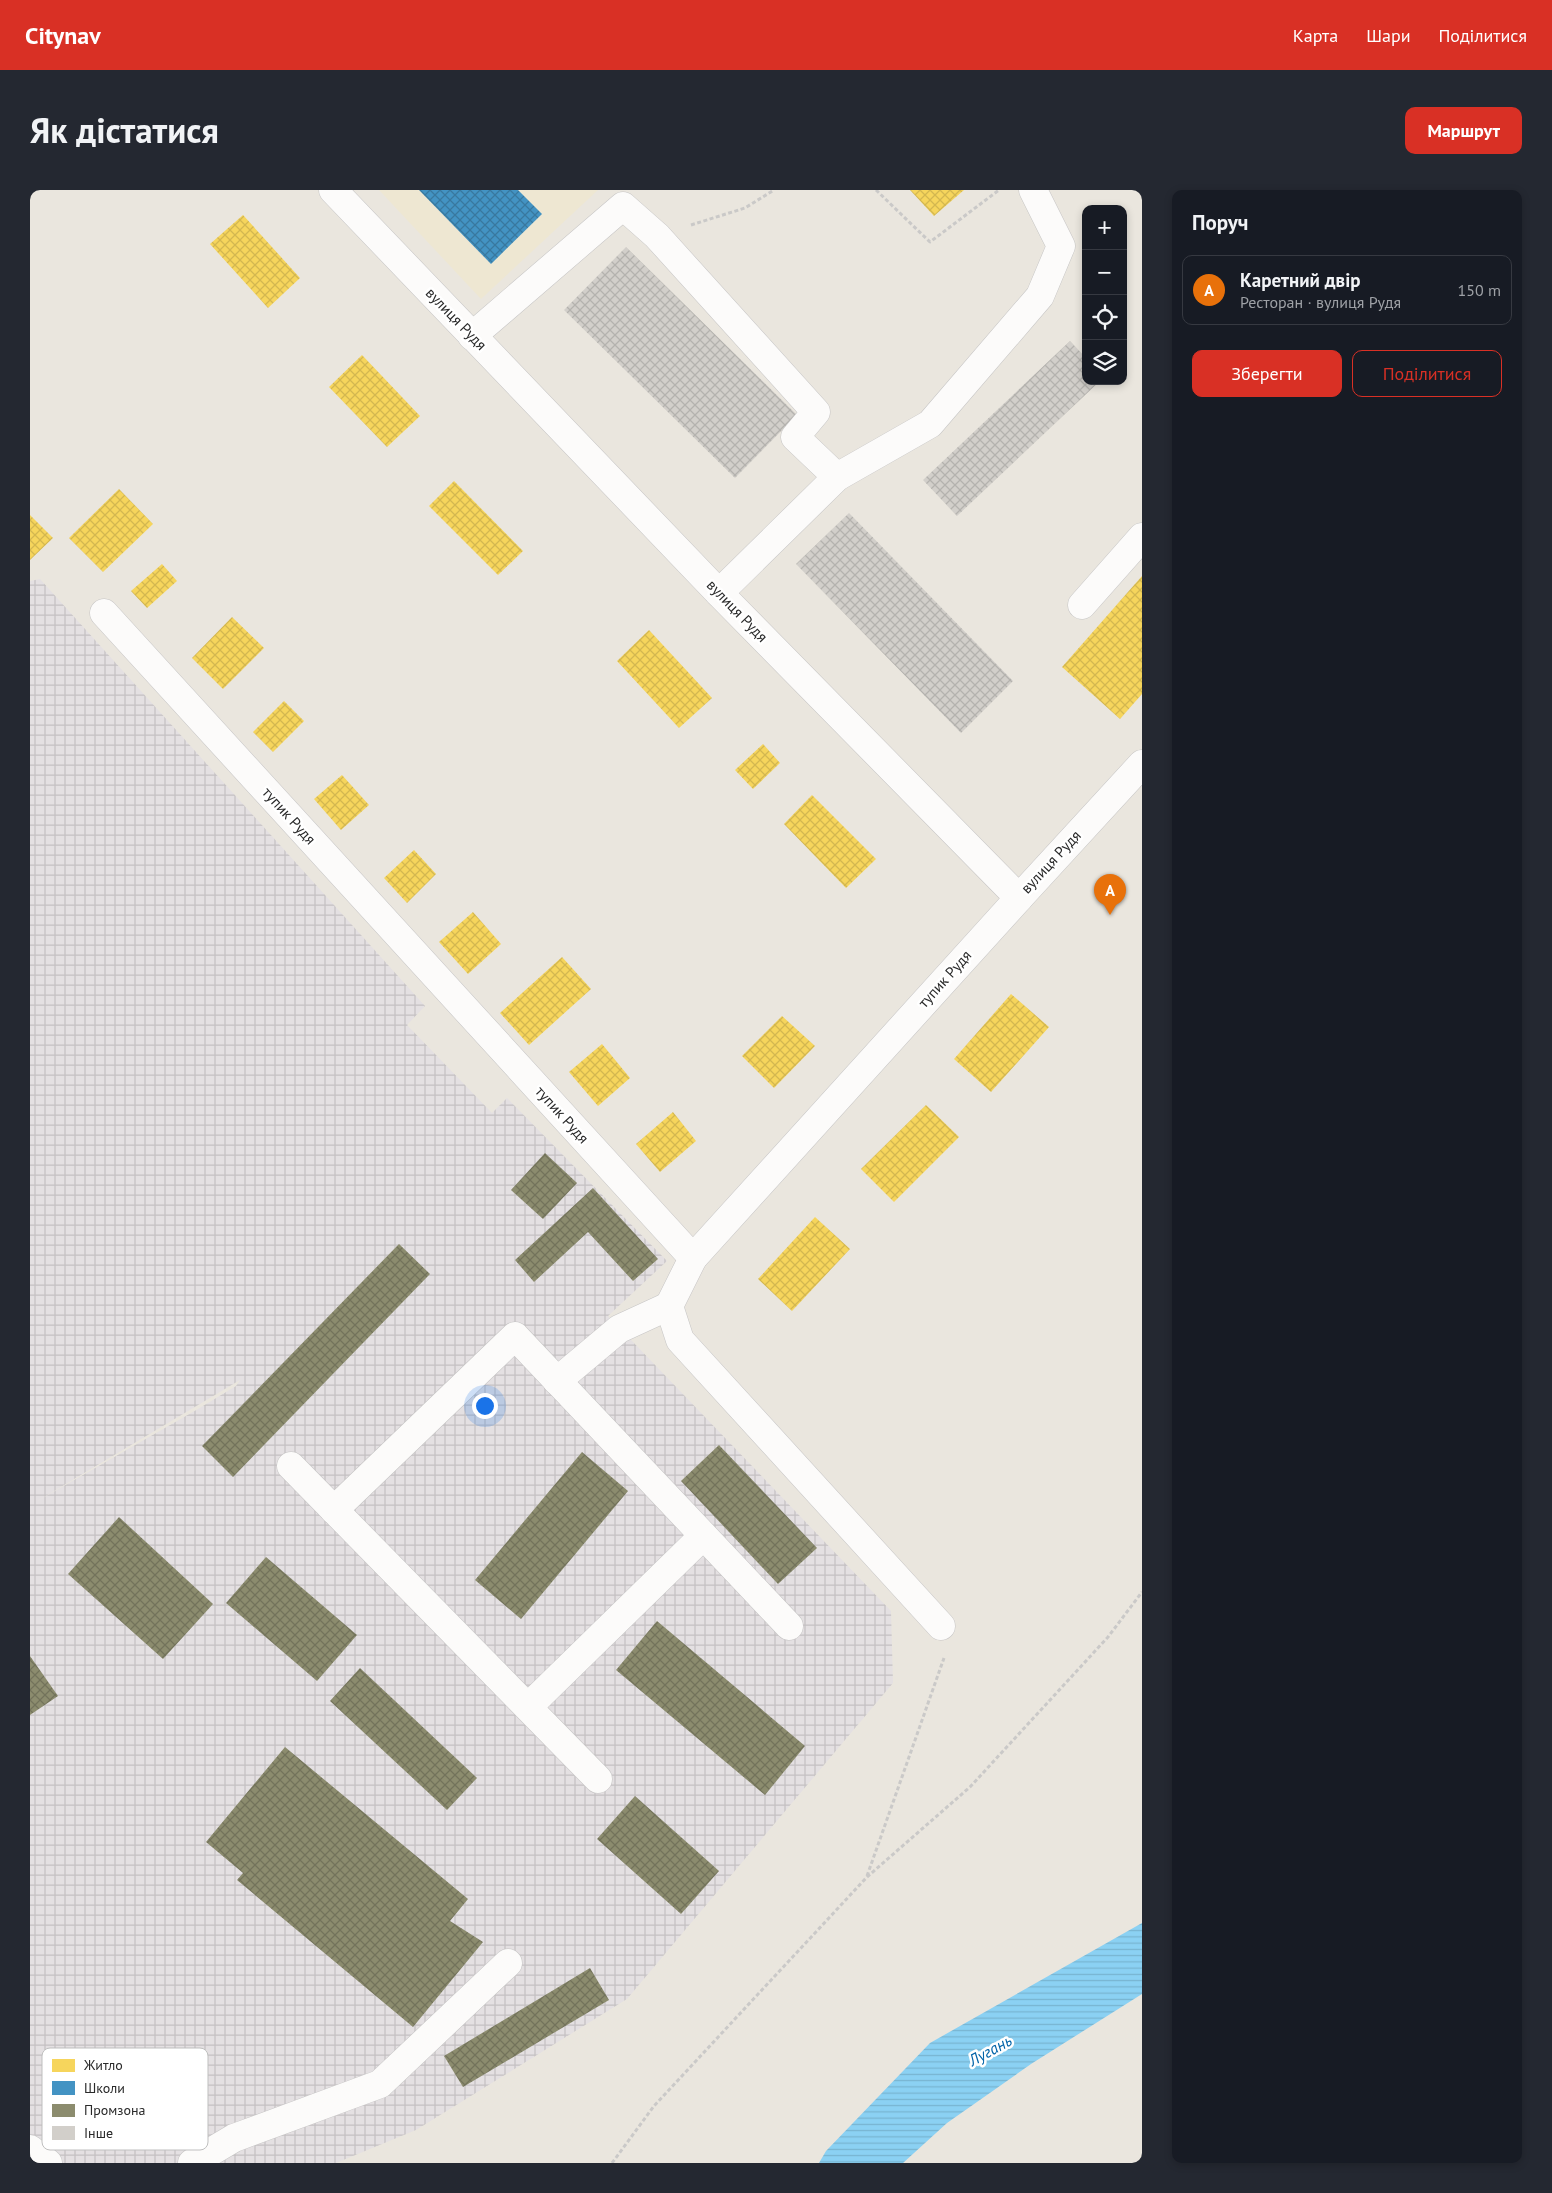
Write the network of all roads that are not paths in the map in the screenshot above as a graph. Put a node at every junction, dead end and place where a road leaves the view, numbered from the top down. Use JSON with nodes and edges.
{"nodes":[{"id":1,"x":333,"y":190,"type":"edge"},
{"id":2,"x":1033,"y":190,"type":"edge"},
{"id":3,"x":472,"y":336,"type":"junction"},
{"id":4,"x":837,"y":477,"type":"junction"},
{"id":5,"x":1142,"y":537,"type":"edge"},
{"id":6,"x":719,"y":594,"type":"junction"},
{"id":7,"x":1082,"y":605,"type":"dead end"},
{"id":8,"x":104,"y":613,"type":"dead end"},
{"id":9,"x":1142,"y":764,"type":"edge"},
{"id":10,"x":1019,"y":898,"type":"junction"},
{"id":11,"x":693,"y":1258,"type":"junction"},
{"id":12,"x":669,"y":1306,"type":"junction"},
{"id":13,"x":558,"y":1381,"type":"junction"},
{"id":14,"x":291,"y":1466,"type":"dead end"},
{"id":15,"x":334,"y":1510,"type":"junction"},
{"id":16,"x":703,"y":1536,"type":"junction"},
{"id":17,"x":789,"y":1626,"type":"dead end"},
{"id":18,"x":941,"y":1626,"type":"road end"},
{"id":19,"x":528,"y":1708,"type":"junction"},
{"id":20,"x":598,"y":1779,"type":"dead end"},
{"id":21,"x":508,"y":1963,"type":"dead end"},
{"id":22,"x":30,"y":2149,"type":"edge"},
{"id":23,"x":48,"y":2163,"type":"edge"},
{"id":24,"x":192,"y":2163,"type":"edge"}],
"edges":[{"from":1,"to":3,"type":"street","name":"вулиця Рудя"},
{"from":2,"to":4,"type":"street"},
{"from":3,"to":4,"type":"street"},
{"from":3,"to":6,"type":"street","name":"вулиця Рудя"},
{"from":4,"to":6,"type":"street"},
{"from":5,"to":7,"type":"street"},
{"from":6,"to":10,"type":"street","name":"вулиця Рудя"},
{"from":8,"to":11,"type":"street","name":"тупик Рудя"},
{"from":9,"to":10,"type":"street","name":"вулиця Рудя"},
{"from":10,"to":11,"type":"street","name":"тупик Рудя"},
{"from":11,"to":12,"type":"street"},
{"from":12,"to":13,"type":"street"},
{"from":12,"to":18,"type":"street"},
{"from":13,"to":15,"type":"street"},
{"from":13,"to":16,"type":"street"},
{"from":14,"to":15,"type":"street"},
{"from":15,"to":19,"type":"street"},
{"from":16,"to":17,"type":"street"},
{"from":16,"to":19,"type":"street"},
{"from":19,"to":20,"type":"street"},
{"from":21,"to":24,"type":"street"},
{"from":22,"to":23,"type":"street"}]}
